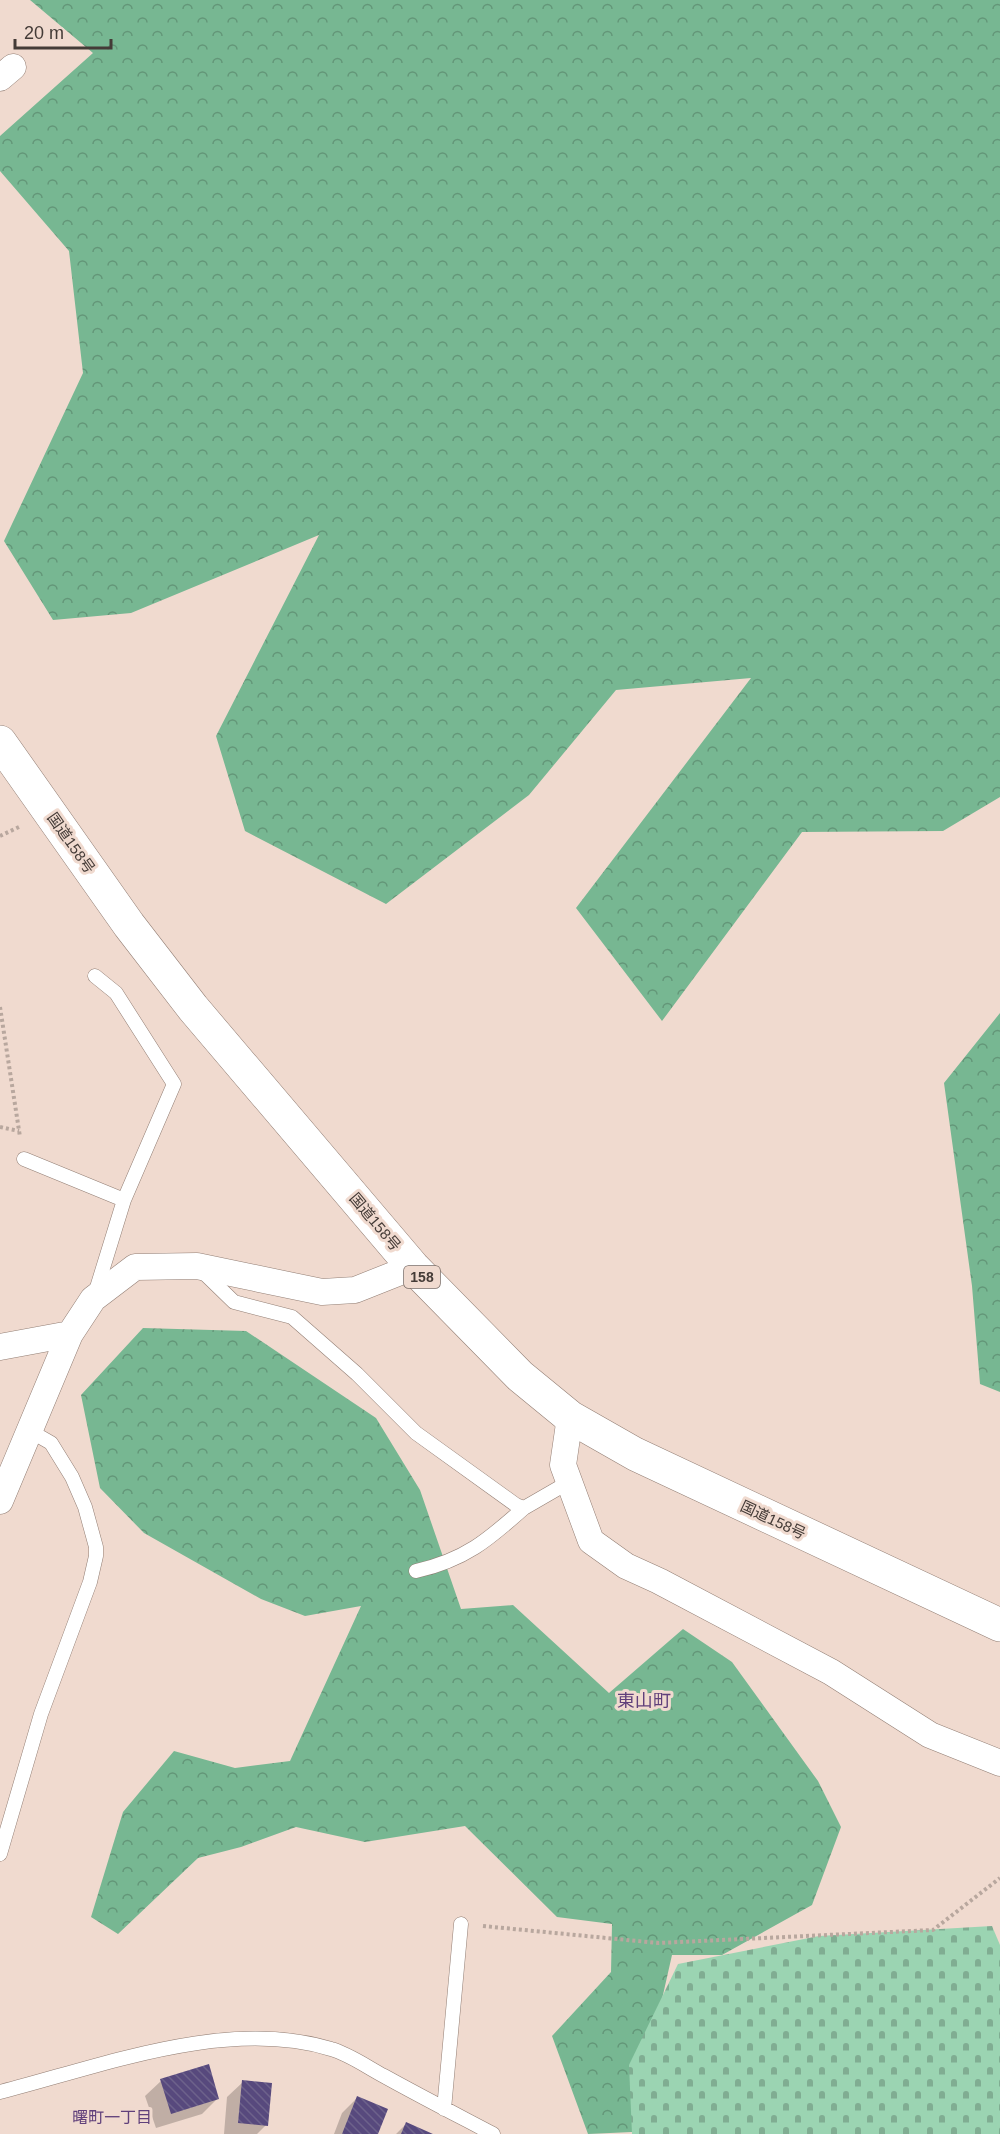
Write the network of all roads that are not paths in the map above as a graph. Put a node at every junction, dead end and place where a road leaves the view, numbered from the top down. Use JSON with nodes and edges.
{"nodes":[{"id":1,"x":0,"y":742,"type":"edge"},
{"id":2,"x":95,"y":976,"type":"dead end"},
{"id":3,"x":24,"y":1159,"type":"road end"},
{"id":4,"x":124,"y":1200,"type":"junction"},
{"id":5,"x":197,"y":1266,"type":"junction"},
{"id":6,"x":412,"y":1267,"type":"junction"},
{"id":7,"x":93,"y":1299,"type":"junction"},
{"id":8,"x":70,"y":1334,"type":"junction"},
{"id":9,"x":0,"y":1347,"type":"edge"},
{"id":10,"x":570,"y":1417,"type":"junction"},
{"id":11,"x":30,"y":1431,"type":"junction"},
{"id":12,"x":569,"y":1482,"type":"junction"},
{"id":13,"x":0,"y":1501,"type":"edge"},
{"id":14,"x":524,"y":1508,"type":"junction"},
{"id":15,"x":416,"y":1571,"type":"dead end"},
{"id":16,"x":1000,"y":1625,"type":"edge"},
{"id":17,"x":1000,"y":1763,"type":"edge"},
{"id":18,"x":0,"y":1854,"type":"edge"},
{"id":19,"x":461,"y":1924,"type":"road end"},
{"id":20,"x":0,"y":2092,"type":"edge"},
{"id":21,"x":444,"y":2109,"type":"junction"},
{"id":22,"x":493,"y":2134,"type":"edge"}],
"edges":[{"from":1,"to":6,"type":"highway","name":"国道158号","number":"158"},
{"from":2,"to":4,"type":"lane"},
{"from":3,"to":4,"type":"lane"},
{"from":4,"to":7,"type":"lane"},
{"from":5,"to":6,"type":"street"},
{"from":5,"to":7,"type":"street"},
{"from":5,"to":14,"type":"lane"},
{"from":6,"to":10,"type":"highway","name":"国道158号","number":"158"},
{"from":7,"to":8,"type":"street"},
{"from":8,"to":9,"type":"street"},
{"from":8,"to":11,"type":"street"},
{"from":10,"to":12,"type":"street"},
{"from":10,"to":16,"type":"highway","name":"国道158号","number":"158"},
{"from":11,"to":13,"type":"street"},
{"from":11,"to":18,"type":"lane"},
{"from":12,"to":14,"type":"lane"},
{"from":12,"to":17,"type":"street"},
{"from":14,"to":15,"type":"lane"},
{"from":19,"to":21,"type":"lane"},
{"from":20,"to":21,"type":"lane"},
{"from":21,"to":22,"type":"lane"}]}
